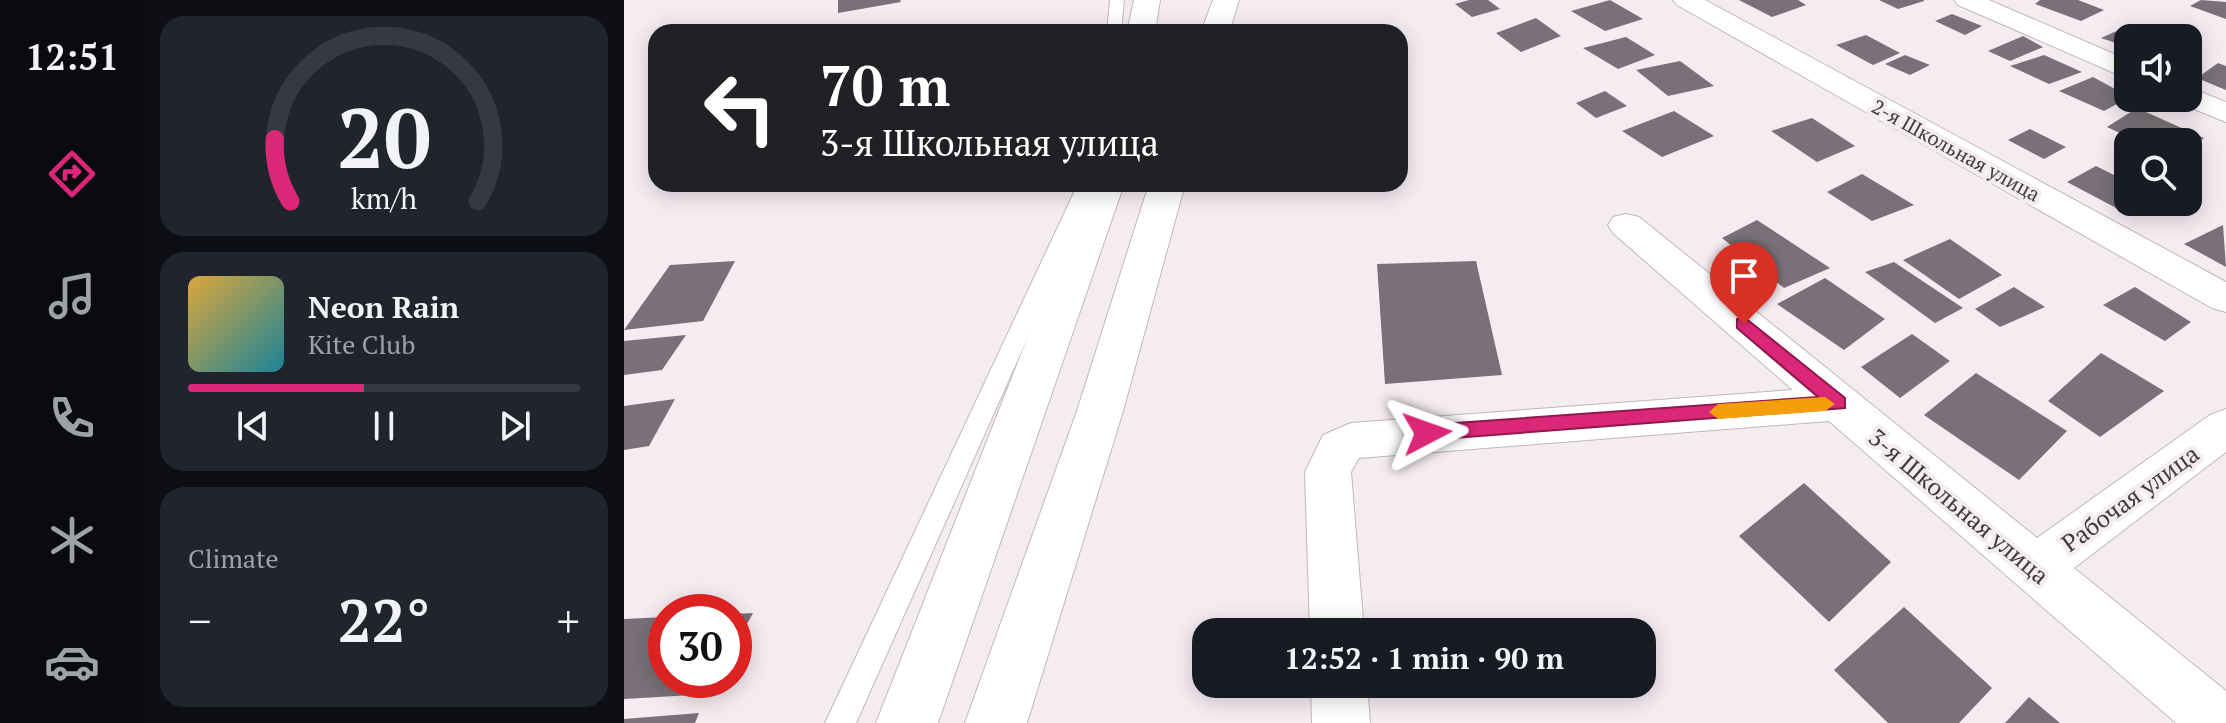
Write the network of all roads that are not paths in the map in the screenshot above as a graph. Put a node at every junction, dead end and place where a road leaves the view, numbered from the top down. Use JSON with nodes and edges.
{"nodes":[{"id":1,"x":1117,"y":0,"type":"edge"},
{"id":2,"x":1147,"y":0,"type":"edge"},
{"id":3,"x":1226,"y":0,"type":"edge"},
{"id":4,"x":1686,"y":0,"type":"edge"},
{"id":5,"x":1967,"y":0,"type":"edge"},
{"id":6,"x":1115,"y":24,"type":"edge"},
{"id":7,"x":1142,"y":24,"type":"edge"},
{"id":8,"x":1218,"y":24,"type":"edge"},
{"id":9,"x":2114,"y":64,"type":"edge"},
{"id":10,"x":2202,"y":102,"type":"edge"},
{"id":11,"x":2226,"y":113,"type":"edge"},
{"id":12,"x":1083,"y":192,"type":"edge"},
{"id":13,"x":1103,"y":192,"type":"edge"},
{"id":14,"x":1165,"y":192,"type":"edge"},
{"id":15,"x":1626,"y":225,"type":"dead end"},
{"id":16,"x":2226,"y":299,"type":"edge"},
{"id":17,"x":1838,"y":403,"type":"junction"},
{"id":18,"x":2226,"y":427,"type":"edge"},
{"id":19,"x":2034,"y":569,"type":"junction"},
{"id":20,"x":1336,"y":618,"type":"edge"},
{"id":21,"x":1340,"y":698,"type":"edge"},
{"id":22,"x":840,"y":723,"type":"edge"},
{"id":23,"x":907,"y":723,"type":"edge"},
{"id":24,"x":996,"y":723,"type":"edge"},
{"id":25,"x":1341,"y":723,"type":"edge"},
{"id":26,"x":2220,"y":723,"type":"edge"}],
"edges":[{"from":1,"to":6,"type":"lane"},
{"from":2,"to":7,"type":"main road"},
{"from":3,"to":8,"type":"main road"},
{"from":4,"to":16,"type":"street","name":"2-я Школьная улица"},
{"from":5,"to":9,"type":"street"},
{"from":10,"to":11,"type":"street"},
{"from":12,"to":22,"type":"lane"},
{"from":13,"to":23,"type":"main road"},
{"from":14,"to":24,"type":"main road"},
{"from":15,"to":17,"type":"street","name":"3-я Школьная улица"},
{"from":17,"to":19,"type":"street","name":"3-я Школьная улица"},
{"from":17,"to":20,"type":"street"},
{"from":18,"to":19,"type":"street","name":"Рабочая улица"},
{"from":19,"to":26,"type":"street","name":"3-я Школьная улица"},
{"from":21,"to":25,"type":"street"}]}
